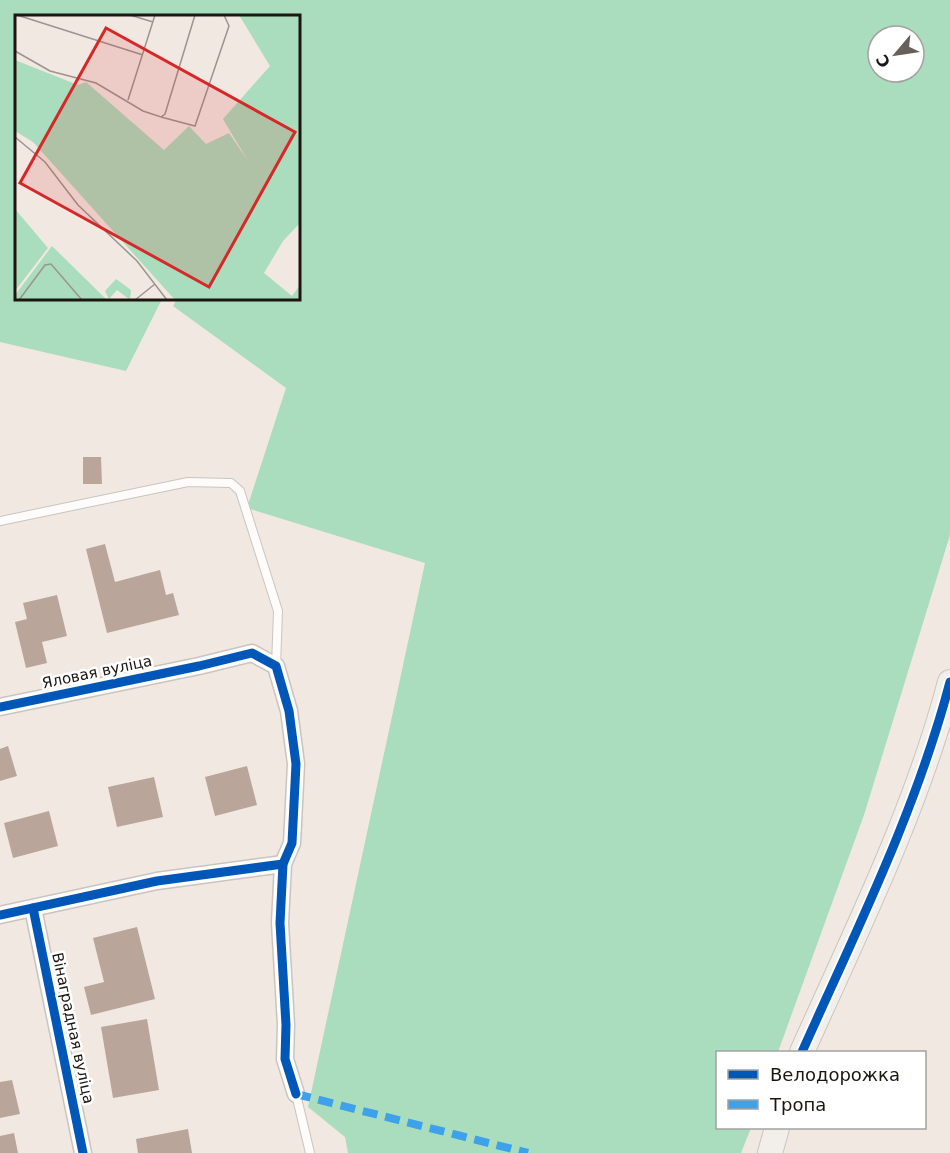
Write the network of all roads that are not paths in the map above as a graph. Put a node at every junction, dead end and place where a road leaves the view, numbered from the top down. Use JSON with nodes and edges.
{"nodes":[{"id":1,"x":0,"y":521,"type":"edge"},
{"id":2,"x":276,"y":666,"type":"junction"},
{"id":3,"x":950,"y":682,"type":"edge"},
{"id":4,"x":0,"y":707,"type":"edge"},
{"id":5,"x":283,"y":864,"type":"junction"},
{"id":6,"x":33,"y":908,"type":"junction"},
{"id":7,"x":0,"y":915,"type":"edge"},
{"id":8,"x":803,"y":1051,"type":"edge"},
{"id":9,"x":296,"y":1095,"type":"joint"},
{"id":10,"x":777,"y":1129,"type":"edge"},
{"id":11,"x":83,"y":1153,"type":"edge"},
{"id":12,"x":310,"y":1153,"type":"edge"},
{"id":13,"x":770,"y":1153,"type":"edge"}],
"edges":[{"from":1,"to":2,"type":"lane"},
{"from":2,"to":4,"type":"street","name":"Яловая вуліца"},
{"from":2,"to":5,"type":"street"},
{"from":3,"to":8,"type":"street"},
{"from":5,"to":6,"type":"street"},
{"from":5,"to":9,"type":"street"},
{"from":6,"to":7,"type":"street"},
{"from":6,"to":11,"type":"street","name":"Вінаградная вуліца"},
{"from":9,"to":12,"type":"lane"},
{"from":10,"to":13,"type":"street"}]}
